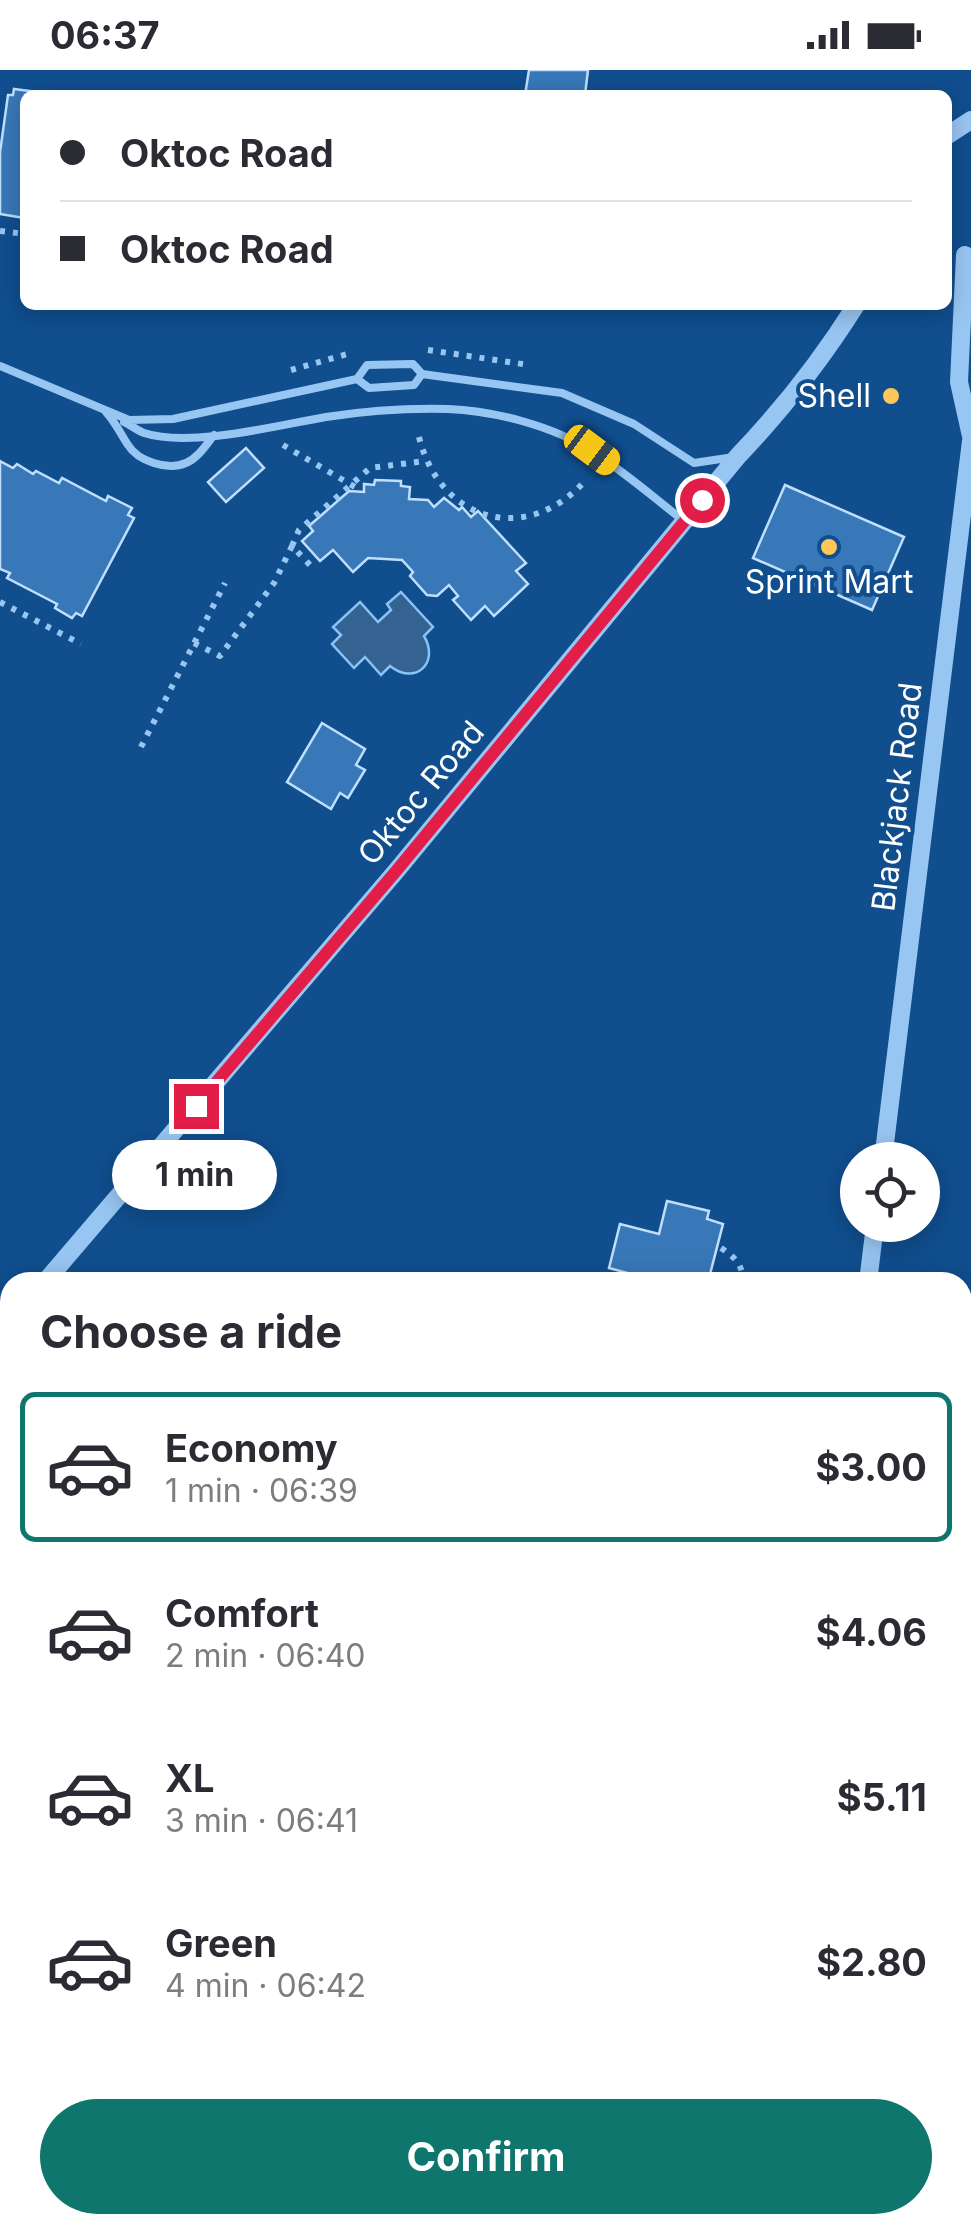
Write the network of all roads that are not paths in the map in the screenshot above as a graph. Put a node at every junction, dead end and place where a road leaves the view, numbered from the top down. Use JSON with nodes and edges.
{"nodes":[{"id":1,"x":957,"y":251,"type":"edge"},
{"id":2,"x":853,"y":310,"type":"edge"},
{"id":3,"x":867,"y":310,"type":"edge"},
{"id":4,"x":836,"y":337,"type":"junction"},
{"id":5,"x":0,"y":366,"type":"edge"},
{"id":6,"x":422,"y":374,"type":"junction"},
{"id":7,"x":357,"y":379,"type":"junction"},
{"id":8,"x":90,"y":403,"type":"junction"},
{"id":9,"x":104,"y":411,"type":"junction"},
{"id":10,"x":214,"y":435,"type":"junction"},
{"id":11,"x":971,"y":439,"type":"edge"},
{"id":12,"x":738,"y":456,"type":"junction"},
{"id":13,"x":684,"y":522,"type":"junction"},
{"id":14,"x":884,"y":1142,"type":"edge"},
{"id":15,"x":873,"y":1242,"type":"edge"},
{"id":16,"x":54,"y":1272,"type":"edge"},
{"id":17,"x":869,"y":1272,"type":"edge"},
{"id":18,"x":310,"y":2234,"type":"edge"},
{"id":19,"x":328,"y":2234,"type":"edge"}],
"edges":[{"from":1,"to":11,"type":"street","name":"Blackjack Road"},
{"from":2,"to":4,"type":"street","name":"Oktoc Road"},
{"from":3,"to":4,"type":"street","name":"Oktoc Road"},
{"from":4,"to":12,"type":"street","name":"Oktoc Road"},
{"from":5,"to":8,"type":"lane"},
{"from":6,"to":7,"type":"lane"},
{"from":6,"to":7,"type":"lane"},
{"from":6,"to":12,"type":"lane"},
{"from":7,"to":8,"type":"lane"},
{"from":8,"to":9,"type":"lane"},
{"from":9,"to":10,"type":"lane"},
{"from":9,"to":10,"type":"lane"},
{"from":10,"to":13,"type":"lane"},
{"from":11,"to":14,"type":"street","name":"Blackjack Road"},
{"from":12,"to":13,"type":"street","name":"Oktoc Road"},
{"from":13,"to":16,"type":"street","name":"Oktoc Road"},
{"from":15,"to":17,"type":"street"},
{"from":18,"to":19,"type":"street"}]}
